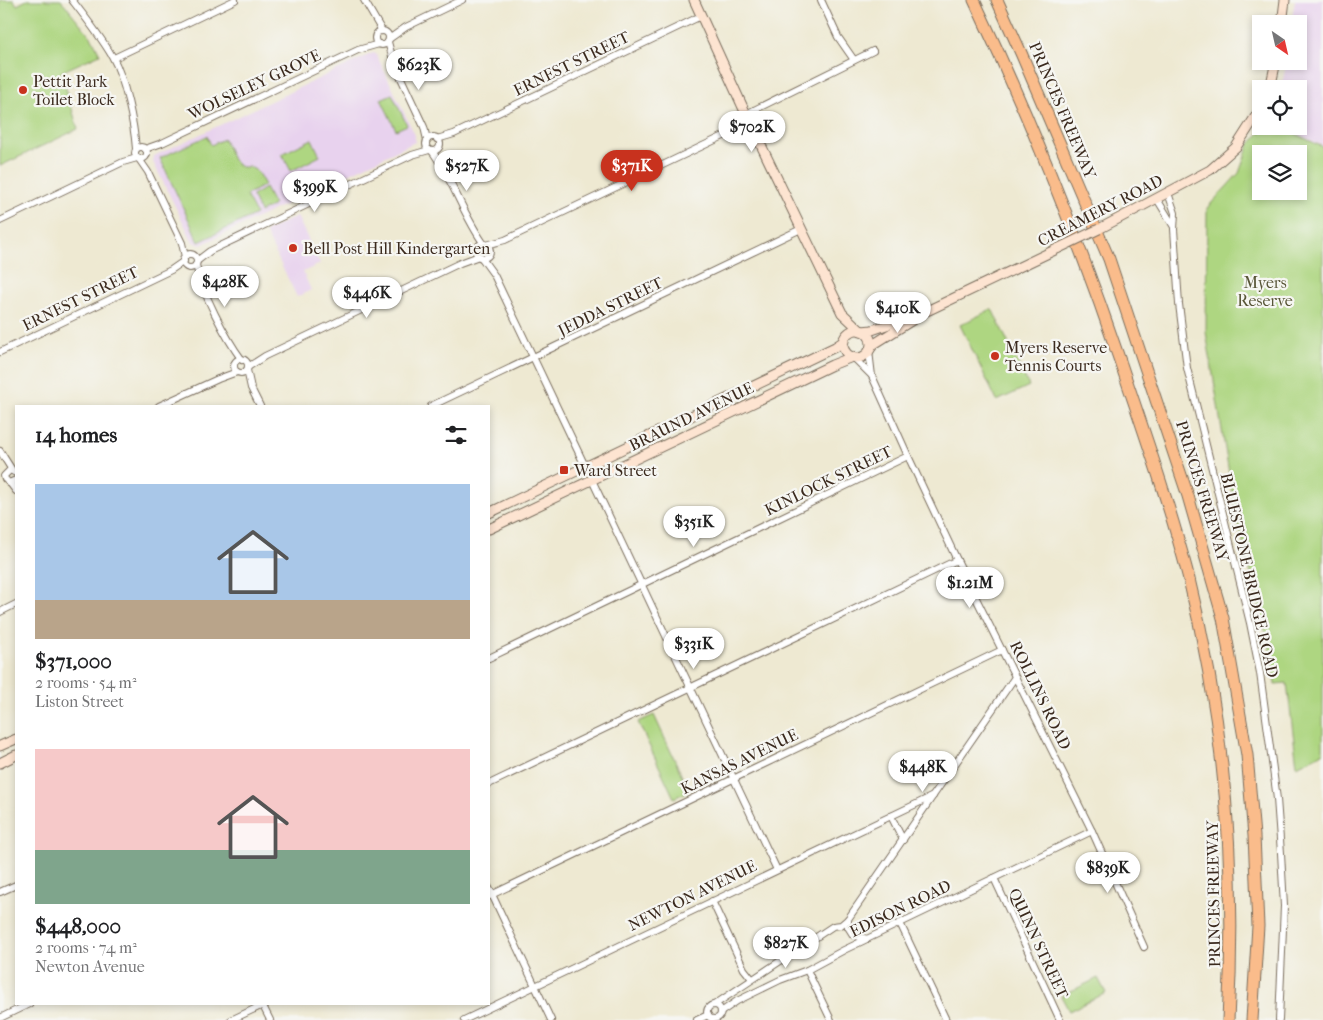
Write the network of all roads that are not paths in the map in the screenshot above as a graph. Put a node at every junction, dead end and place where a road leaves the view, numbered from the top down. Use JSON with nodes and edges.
{"nodes":[{"id":1,"x":72,"y":0,"type":"edge"},
{"id":2,"x":235,"y":0,"type":"edge"},
{"id":3,"x":364,"y":0,"type":"edge"},
{"id":4,"x":462,"y":0,"type":"edge"},
{"id":5,"x":694,"y":0,"type":"edge"},
{"id":6,"x":820,"y":0,"type":"edge"},
{"id":7,"x":974,"y":0,"type":"edge"},
{"id":8,"x":997,"y":0,"type":"edge"},
{"id":9,"x":1285,"y":0,"type":"edge"},
{"id":10,"x":1283,"y":15,"type":"edge"},
{"id":11,"x":701,"y":16,"type":"junction"},
{"id":12,"x":382,"y":38,"type":"junction"},
{"id":13,"x":873,"y":51,"type":"dead end"},
{"id":14,"x":114,"y":58,"type":"junction"},
{"id":15,"x":854,"y":60,"type":"junction"},
{"id":16,"x":746,"y":114,"type":"junction"},
{"id":17,"x":1252,"y":122,"type":"edge"},
{"id":18,"x":750,"y":123,"type":"junction"},
{"id":19,"x":433,"y":144,"type":"junction"},
{"id":20,"x":141,"y":153,"type":"junction"},
{"id":21,"x":1168,"y":194,"type":"junction"},
{"id":22,"x":1157,"y":199,"type":"junction"},
{"id":23,"x":0,"y":221,"type":"edge"},
{"id":24,"x":472,"y":228,"type":"junction"},
{"id":25,"x":801,"y":229,"type":"junction"},
{"id":26,"x":1174,"y":229,"type":"junction"},
{"id":27,"x":505,"y":240,"type":"junction"},
{"id":28,"x":485,"y":244,"type":"junction"},
{"id":29,"x":478,"y":253,"type":"junction"},
{"id":30,"x":489,"y":253,"type":"junction"},
{"id":31,"x":190,"y":261,"type":"junction"},
{"id":32,"x":494,"y":275,"type":"junction"},
{"id":33,"x":929,"y":310,"type":"junction"},
{"id":34,"x":842,"y":313,"type":"junction"},
{"id":35,"x":862,"y":331,"type":"junction"},
{"id":36,"x":844,"y":340,"type":"junction"},
{"id":37,"x":232,"y":346,"type":"junction"},
{"id":38,"x":869,"y":350,"type":"junction"},
{"id":39,"x":0,"y":352,"type":"edge"},
{"id":40,"x":534,"y":358,"type":"junction"},
{"id":41,"x":853,"y":358,"type":"junction"},
{"id":42,"x":245,"y":364,"type":"junction"},
{"id":43,"x":236,"y":369,"type":"junction"},
{"id":44,"x":872,"y":376,"type":"junction"},
{"id":45,"x":251,"y":388,"type":"junction"},
{"id":46,"x":161,"y":405,"type":"edge"},
{"id":47,"x":260,"y":405,"type":"edge"},
{"id":48,"x":433,"y":405,"type":"edge"},
{"id":49,"x":1,"y":453,"type":"edge"},
{"id":50,"x":908,"y":456,"type":"junction"},
{"id":51,"x":585,"y":466,"type":"junction"},
{"id":52,"x":10,"y":476,"type":"edge"},
{"id":53,"x":592,"y":480,"type":"junction"},
{"id":54,"x":0,"y":485,"type":"edge"},
{"id":55,"x":15,"y":488,"type":"edge"},
{"id":56,"x":490,"y":513,"type":"edge"},
{"id":57,"x":490,"y":529,"type":"edge"},
{"id":58,"x":957,"y":560,"type":"junction"},
{"id":59,"x":642,"y":585,"type":"junction"},
{"id":60,"x":15,"y":604,"type":"edge"},
{"id":61,"x":0,"y":612,"type":"edge"},
{"id":62,"x":1002,"y":650,"type":"junction"},
{"id":63,"x":490,"y":658,"type":"edge"},
{"id":64,"x":1016,"y":677,"type":"junction"},
{"id":65,"x":690,"y":688,"type":"junction"},
{"id":66,"x":15,"y":738,"type":"edge"},
{"id":67,"x":0,"y":746,"type":"edge"},
{"id":68,"x":15,"y":756,"type":"edge"},
{"id":69,"x":0,"y":763,"type":"edge"},
{"id":70,"x":733,"y":779,"type":"junction"},
{"id":71,"x":490,"y":784,"type":"edge"},
{"id":72,"x":933,"y":796,"type":"junction"},
{"id":73,"x":891,"y":816,"type":"junction"},
{"id":74,"x":1092,"y":831,"type":"junction"},
{"id":75,"x":903,"y":840,"type":"junction"},
{"id":76,"x":777,"y":870,"type":"junction"},
{"id":77,"x":994,"y":878,"type":"junction"},
{"id":78,"x":15,"y":884,"type":"edge"},
{"id":79,"x":0,"y":892,"type":"edge"},
{"id":80,"x":490,"y":896,"type":"edge"},
{"id":81,"x":712,"y":901,"type":"junction"},
{"id":82,"x":900,"y":923,"type":"junction"},
{"id":83,"x":844,"y":926,"type":"junction"},
{"id":84,"x":852,"y":935,"type":"junction"},
{"id":85,"x":868,"y":939,"type":"junction"},
{"id":86,"x":1144,"y":947,"type":"dead end"},
{"id":87,"x":844,"y":950,"type":"junction"},
{"id":88,"x":807,"y":970,"type":"junction"},
{"id":89,"x":752,"y":978,"type":"junction"},
{"id":90,"x":535,"y":986,"type":"junction"},
{"id":91,"x":28,"y":1005,"type":"edge"},
{"id":92,"x":261,"y":1005,"type":"edge"},
{"id":93,"x":263,"y":1005,"type":"edge"},
{"id":94,"x":714,"y":1005,"type":"junction"},
{"id":95,"x":721,"y":1012,"type":"junction"},
{"id":96,"x":708,"y":1015,"type":"junction"},
{"id":97,"x":0,"y":1018,"type":"edge"},
{"id":98,"x":716,"y":1019,"type":"edge"},
{"id":99,"x":231,"y":1020,"type":"edge"},
{"id":100,"x":270,"y":1020,"type":"edge"},
{"id":101,"x":464,"y":1020,"type":"edge"},
{"id":102,"x":551,"y":1020,"type":"edge"},
{"id":103,"x":697,"y":1020,"type":"edge"},
{"id":104,"x":831,"y":1020,"type":"edge"},
{"id":105,"x":946,"y":1020,"type":"edge"},
{"id":106,"x":1060,"y":1020,"type":"edge"},
{"id":107,"x":1228,"y":1020,"type":"edge"},
{"id":108,"x":1252,"y":1020,"type":"edge"},
{"id":109,"x":1279,"y":1020,"type":"edge"}],
"edges":[{"from":1,"to":14,"type":"street"},
{"from":2,"to":14,"type":"street"},
{"from":3,"to":12,"type":"street"},
{"from":4,"to":12,"type":"street","name":"WOLSELEY GROVE"},
{"from":5,"to":11,"type":"street"},
{"from":6,"to":15,"type":"street"},
{"from":7,"to":107,"type":"highway","name":"PRINCES FREEWAY"},
{"from":8,"to":108,"type":"highway","name":"PRINCES FREEWAY"},
{"from":9,"to":10,"type":"street"},
{"from":11,"to":16,"type":"street"},
{"from":11,"to":19,"type":"street","name":"ERNEST STREET"},
{"from":12,"to":19,"type":"street"},
{"from":12,"to":20,"type":"street","name":"WOLSELEY GROVE"},
{"from":13,"to":15,"type":"street"},
{"from":14,"to":20,"type":"street"},
{"from":15,"to":16,"type":"street"},
{"from":16,"to":18,"type":"street"},
{"from":17,"to":21,"type":"street","name":"CREAMERY ROAD"},
{"from":18,"to":25,"type":"street"},
{"from":18,"to":27,"type":"street"},
{"from":19,"to":24,"type":"street"},
{"from":19,"to":31,"type":"street","name":"ERNEST STREET"},
{"from":20,"to":23,"type":"street","name":"WOLSELEY GROVE"},
{"from":20,"to":31,"type":"street"},
{"from":21,"to":22,"type":"street","name":"CREAMERY ROAD"},
{"from":21,"to":26,"type":"street","name":"BLUESTONE BRIDGE ROAD"},
{"from":22,"to":26,"type":"street","name":"BLUESTONE BRIDGE ROAD"},
{"from":22,"to":33,"type":"street","name":"CREAMERY ROAD","bridge":true},
{"from":24,"to":28,"type":"street"},
{"from":24,"to":29,"type":"street"},
{"from":25,"to":34,"type":"street"},
{"from":25,"to":40,"type":"street","name":"JEDDA STREET"},
{"from":26,"to":109,"type":"street","name":"BLUESTONE BRIDGE ROAD"},
{"from":27,"to":28,"type":"street"},
{"from":27,"to":30,"type":"street"},
{"from":28,"to":29,"type":"street"},
{"from":28,"to":30,"type":"street"},
{"from":29,"to":30,"type":"street"},
{"from":29,"to":32,"type":"street"},
{"from":29,"to":42,"type":"street"},
{"from":30,"to":32,"type":"street"},
{"from":31,"to":37,"type":"street"},
{"from":31,"to":39,"type":"street","name":"ERNEST STREET"},
{"from":32,"to":40,"type":"street"},
{"from":33,"to":35,"type":"street","name":"CREAMERY ROAD"},
{"from":33,"to":38,"type":"street","name":"CREAMERY ROAD"},
{"from":34,"to":35,"type":"street"},
{"from":34,"to":36,"type":"street"},
{"from":35,"to":36,"type":"street"},
{"from":35,"to":38,"type":"street"},
{"from":36,"to":41,"type":"street"},
{"from":36,"to":51,"type":"street","name":"BRAUND AVENUE"},
{"from":37,"to":42,"type":"street"},
{"from":37,"to":43,"type":"street"},
{"from":38,"to":41,"type":"street"},
{"from":38,"to":44,"type":"street","name":"ROLLINS ROAD"},
{"from":40,"to":48,"type":"street","name":"JEDDA STREET"},
{"from":40,"to":51,"type":"street"},
{"from":41,"to":44,"type":"street","name":"ROLLINS ROAD"},
{"from":41,"to":53,"type":"street","name":"BRAUND AVENUE"},
{"from":42,"to":43,"type":"street"},
{"from":42,"to":43,"type":"street"},
{"from":42,"to":45,"type":"street"},
{"from":43,"to":45,"type":"street"},
{"from":43,"to":46,"type":"street"},
{"from":44,"to":50,"type":"street","name":"ROLLINS ROAD"},
{"from":45,"to":47,"type":"street"},
{"from":49,"to":52,"type":"street"},
{"from":50,"to":58,"type":"street","name":"ROLLINS ROAD"},
{"from":50,"to":59,"type":"street","name":"KINLOCK STREET"},
{"from":51,"to":53,"type":"street"},
{"from":51,"to":56,"type":"street","name":"BRAUND AVENUE"},
{"from":52,"to":54,"type":"street"},
{"from":52,"to":55,"type":"street"},
{"from":53,"to":57,"type":"street","name":"BRAUND AVENUE"},
{"from":53,"to":59,"type":"street"},
{"from":58,"to":62,"type":"street","name":"ROLLINS ROAD"},
{"from":58,"to":65,"type":"street"},
{"from":59,"to":63,"type":"street","name":"KINLOCK STREET"},
{"from":59,"to":65,"type":"street"},
{"from":60,"to":61,"type":"street"},
{"from":62,"to":64,"type":"street","name":"ROLLINS ROAD"},
{"from":62,"to":70,"type":"street","name":"KANSAS AVENUE"},
{"from":64,"to":72,"type":"street"},
{"from":64,"to":74,"type":"street","name":"ROLLINS ROAD"},
{"from":65,"to":70,"type":"street"},
{"from":65,"to":71,"type":"street"},
{"from":66,"to":67,"type":"street"},
{"from":68,"to":69,"type":"street"},
{"from":70,"to":76,"type":"street"},
{"from":70,"to":80,"type":"street","name":"KANSAS AVENUE"},
{"from":72,"to":73,"type":"street","name":"NEWTON AVENUE"},
{"from":72,"to":75,"type":"street"},
{"from":73,"to":75,"type":"street"},
{"from":73,"to":76,"type":"street","name":"NEWTON AVENUE"},
{"from":74,"to":77,"type":"street","name":"EDISON ROAD"},
{"from":74,"to":86,"type":"street","name":"ROLLINS ROAD"},
{"from":75,"to":83,"type":"street"},
{"from":76,"to":81,"type":"street","name":"NEWTON AVENUE"},
{"from":77,"to":82,"type":"street","name":"EDISON ROAD"},
{"from":77,"to":106,"type":"street","name":"QUINN STREET"},
{"from":78,"to":79,"type":"street"},
{"from":80,"to":90,"type":"street"},
{"from":81,"to":89,"type":"street"},
{"from":81,"to":90,"type":"street","name":"NEWTON AVENUE"},
{"from":82,"to":85,"type":"street","name":"EDISON ROAD"},
{"from":82,"to":105,"type":"street"},
{"from":83,"to":84,"type":"street"},
{"from":83,"to":89,"type":"street"},
{"from":84,"to":85,"type":"street"},
{"from":84,"to":87,"type":"street"},
{"from":85,"to":87,"type":"street","name":"EDISON ROAD"},
{"from":87,"to":88,"type":"street","name":"EDISON ROAD"},
{"from":88,"to":95,"type":"street","name":"EDISON ROAD"},
{"from":88,"to":104,"type":"street"},
{"from":89,"to":94,"type":"street"},
{"from":90,"to":101,"type":"street","name":"NEWTON AVENUE"},
{"from":90,"to":102,"type":"street"},
{"from":91,"to":97,"type":"street"},
{"from":92,"to":99,"type":"street"},
{"from":93,"to":100,"type":"street"},
{"from":94,"to":95,"type":"street"},
{"from":94,"to":96,"type":"street"},
{"from":95,"to":98,"type":"street"},
{"from":96,"to":98,"type":"street"},
{"from":96,"to":103,"type":"street"}]}
